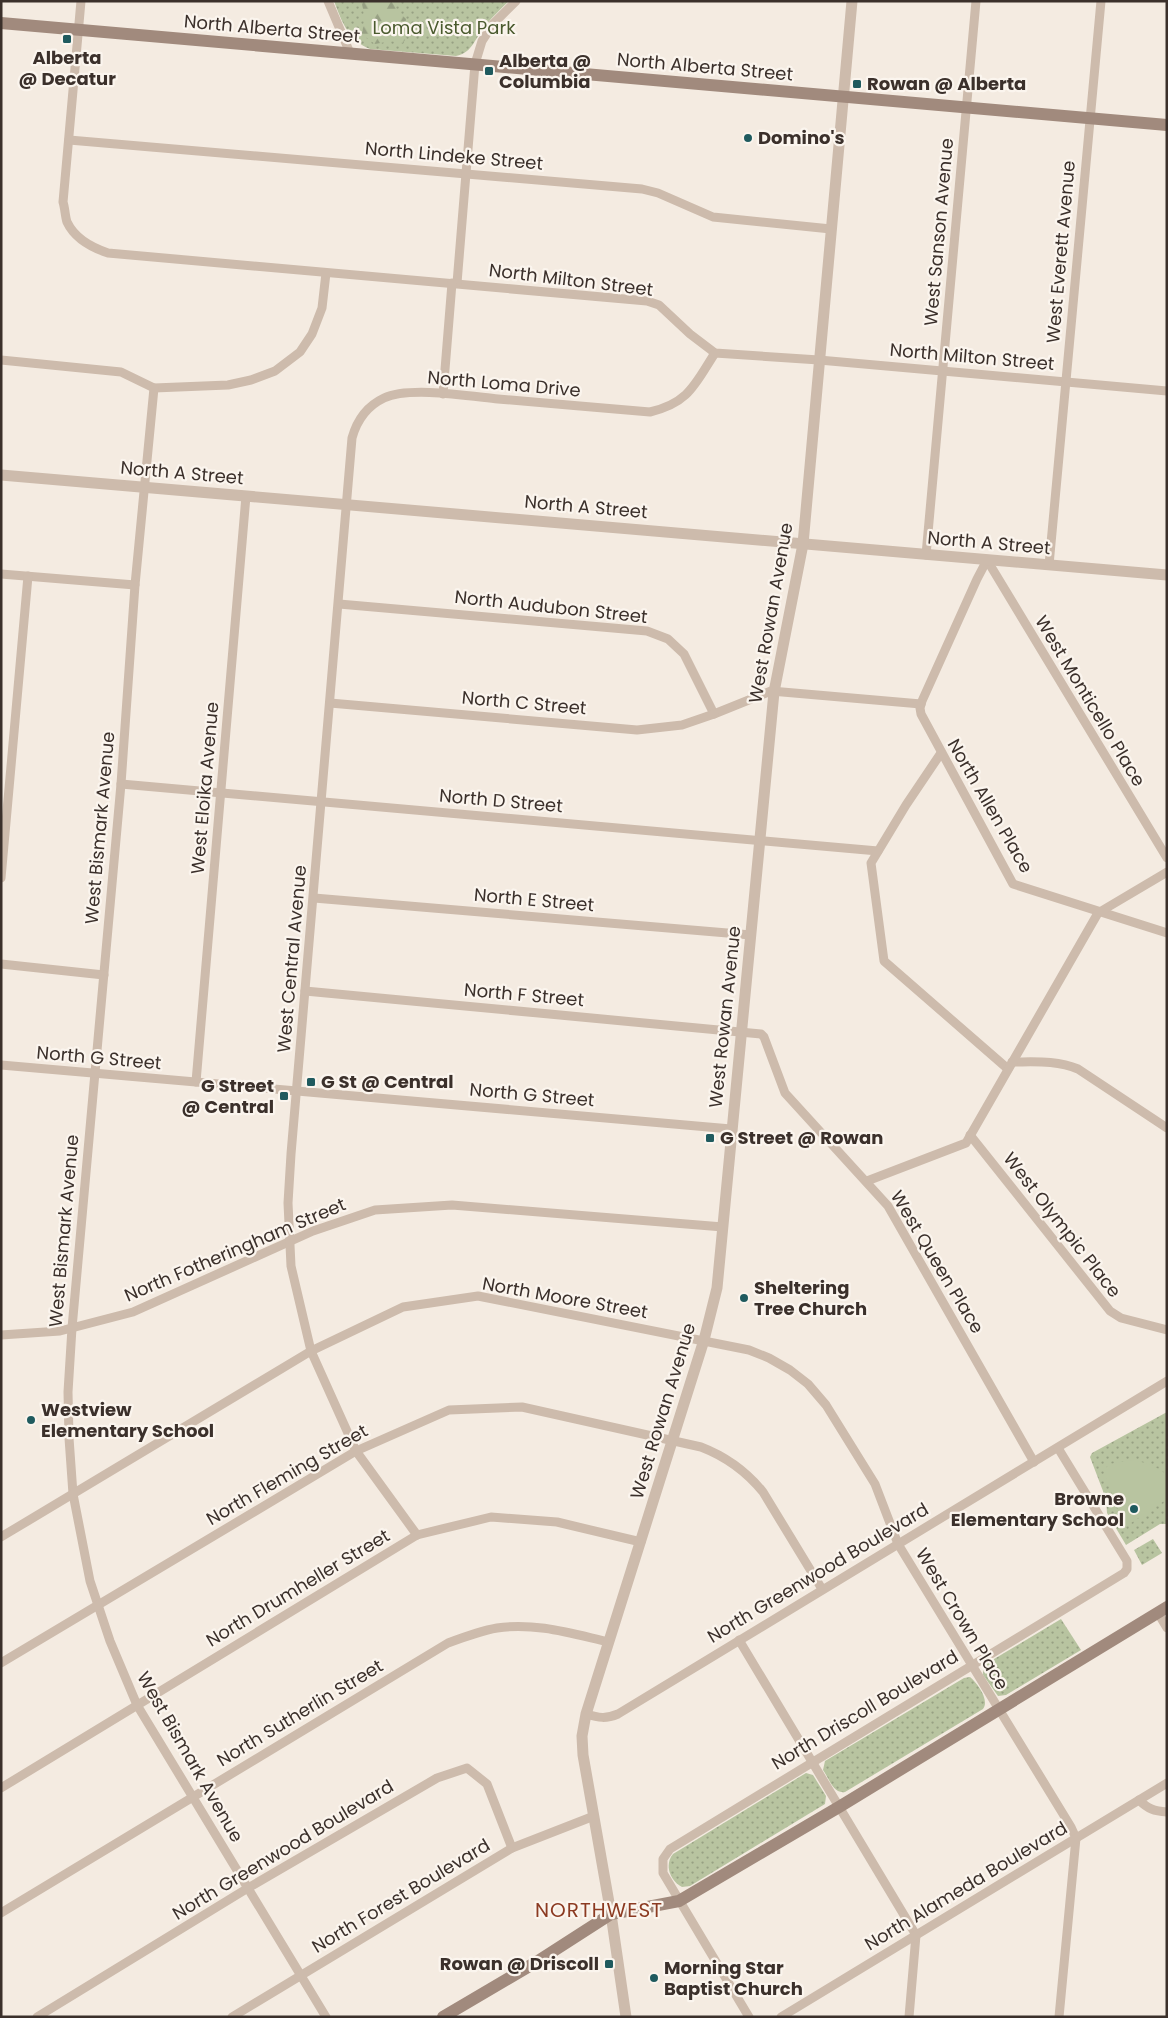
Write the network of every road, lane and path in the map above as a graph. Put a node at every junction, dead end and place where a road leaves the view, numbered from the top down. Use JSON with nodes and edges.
{"nodes":[{"id":1,"x":81,"y":1,"type":"edge"},
{"id":2,"x":328,"y":1,"type":"edge"},
{"id":3,"x":516,"y":1,"type":"edge"},
{"id":4,"x":852,"y":1,"type":"edge"},
{"id":5,"x":976,"y":1,"type":"edge"},
{"id":6,"x":1101,"y":1,"type":"edge"},
{"id":7,"x":1,"y":23,"type":"edge"},
{"id":8,"x":79,"y":30,"type":"junction"},
{"id":9,"x":350,"y":53,"type":"junction"},
{"id":10,"x":476,"y":64,"type":"junction"},
{"id":11,"x":843,"y":97,"type":"junction"},
{"id":12,"x":967,"y":107,"type":"junction"},
{"id":13,"x":1090,"y":118,"type":"junction"},
{"id":14,"x":1167,"y":125,"type":"edge"},
{"id":15,"x":69,"y":140,"type":"junction"},
{"id":16,"x":466,"y":173,"type":"junction"},
{"id":17,"x":831,"y":229,"type":"junction"},
{"id":18,"x":326,"y":273,"type":"junction"},
{"id":19,"x":454,"y":283,"type":"junction"},
{"id":20,"x":715,"y":353,"type":"junction"},
{"id":21,"x":1,"y":360,"type":"edge"},
{"id":22,"x":819,"y":360,"type":"junction"},
{"id":23,"x":942,"y":371,"type":"junction"},
{"id":24,"x":1065,"y":382,"type":"junction"},
{"id":25,"x":154,"y":388,"type":"junction"},
{"id":26,"x":1167,"y":391,"type":"edge"},
{"id":27,"x":443,"y":394,"type":"junction"},
{"id":28,"x":1,"y":475,"type":"edge"},
{"id":29,"x":145,"y":487,"type":"junction"},
{"id":30,"x":246,"y":496,"type":"junction"},
{"id":31,"x":348,"y":504,"type":"junction"},
{"id":32,"x":803,"y":544,"type":"junction"},
{"id":33,"x":926,"y":555,"type":"junction"},
{"id":34,"x":987,"y":560,"type":"junction"},
{"id":35,"x":1049,"y":565,"type":"junction"},
{"id":36,"x":1,"y":574,"type":"edge"},
{"id":37,"x":1167,"y":575,"type":"edge"},
{"id":38,"x":28,"y":576,"type":"junction"},
{"id":39,"x":135,"y":585,"type":"junction"},
{"id":40,"x":339,"y":604,"type":"junction"},
{"id":41,"x":774,"y":692,"type":"junction"},
{"id":42,"x":330,"y":703,"type":"junction"},
{"id":43,"x":920,"y":706,"type":"junction"},
{"id":44,"x":714,"y":714,"type":"junction"},
{"id":45,"x":941,"y":753,"type":"junction"},
{"id":46,"x":121,"y":784,"type":"junction"},
{"id":47,"x":220,"y":792,"type":"junction"},
{"id":48,"x":323,"y":802,"type":"junction"},
{"id":49,"x":759,"y":841,"type":"junction"},
{"id":50,"x":878,"y":851,"type":"junction"},
{"id":51,"x":1167,"y":858,"type":"edge"},
{"id":52,"x":1167,"y":872,"type":"edge"},
{"id":53,"x":1,"y":878,"type":"edge"},
{"id":54,"x":314,"y":898,"type":"junction"},
{"id":55,"x":1098,"y":913,"type":"junction"},
{"id":56,"x":1167,"y":933,"type":"edge"},
{"id":57,"x":751,"y":935,"type":"junction"},
{"id":58,"x":1,"y":964,"type":"edge"},
{"id":59,"x":104,"y":975,"type":"junction"},
{"id":60,"x":305,"y":991,"type":"junction"},
{"id":61,"x":741,"y":1031,"type":"junction"},
{"id":62,"x":1010,"y":1065,"type":"junction"},
{"id":63,"x":1,"y":1066,"type":"edge"},
{"id":64,"x":95,"y":1074,"type":"junction"},
{"id":65,"x":196,"y":1082,"type":"junction"},
{"id":66,"x":297,"y":1091,"type":"junction"},
{"id":67,"x":1167,"y":1128,"type":"edge"},
{"id":68,"x":732,"y":1129,"type":"junction"},
{"id":69,"x":970,"y":1135,"type":"junction"},
{"id":70,"x":867,"y":1182,"type":"junction"},
{"id":71,"x":723,"y":1227,"type":"junction"},
{"id":72,"x":290,"y":1244,"type":"junction"},
{"id":73,"x":72,"y":1328,"type":"junction"},
{"id":74,"x":1167,"y":1330,"type":"edge"},
{"id":75,"x":1,"y":1335,"type":"edge"},
{"id":76,"x":704,"y":1340,"type":"junction"},
{"id":77,"x":311,"y":1351,"type":"junction"},
{"id":78,"x":1167,"y":1382,"type":"edge"},
{"id":79,"x":672,"y":1441,"type":"junction"},
{"id":80,"x":1058,"y":1448,"type":"junction"},
{"id":81,"x":356,"y":1451,"type":"junction"},
{"id":82,"x":1034,"y":1462,"type":"junction"},
{"id":83,"x":73,"y":1494,"type":"junction"},
{"id":84,"x":417,"y":1535,"type":"junction"},
{"id":85,"x":1,"y":1538,"type":"edge"},
{"id":86,"x":641,"y":1542,"type":"junction"},
{"id":87,"x":898,"y":1544,"type":"junction"},
{"id":88,"x":822,"y":1590,"type":"junction"},
{"id":89,"x":98,"y":1605,"type":"junction"},
{"id":90,"x":1162,"y":1610,"type":"edge"},
{"id":91,"x":1167,"y":1628,"type":"edge"},
{"id":92,"x":739,"y":1640,"type":"junction"},
{"id":93,"x":610,"y":1642,"type":"junction"},
{"id":94,"x":1,"y":1662,"type":"edge"},
{"id":95,"x":972,"y":1666,"type":"junction"},
{"id":96,"x":137,"y":1705,"type":"junction"},
{"id":97,"x":999,"y":1710,"type":"junction"},
{"id":98,"x":586,"y":1714,"type":"junction"},
{"id":99,"x":813,"y":1762,"type":"junction"},
{"id":100,"x":1167,"y":1783,"type":"edge"},
{"id":101,"x":1,"y":1788,"type":"edge"},
{"id":102,"x":192,"y":1797,"type":"junction"},
{"id":103,"x":1139,"y":1800,"type":"junction"},
{"id":104,"x":839,"y":1806,"type":"junction"},
{"id":105,"x":1167,"y":1812,"type":"edge"},
{"id":106,"x":594,"y":1816,"type":"junction"},
{"id":107,"x":1076,"y":1838,"type":"junction"},
{"id":108,"x":512,"y":1848,"type":"junction"},
{"id":109,"x":248,"y":1888,"type":"junction"},
{"id":110,"x":679,"y":1901,"type":"junction"},
{"id":111,"x":1,"y":1913,"type":"edge"},
{"id":112,"x":611,"y":1914,"type":"junction"},
{"id":113,"x":916,"y":1935,"type":"junction"},
{"id":114,"x":300,"y":1975,"type":"junction"},
{"id":115,"x":37,"y":2017,"type":"edge"},
{"id":116,"x":232,"y":2017,"type":"edge"},
{"id":117,"x":326,"y":2017,"type":"edge"},
{"id":118,"x":443,"y":2017,"type":"edge"},
{"id":119,"x":626,"y":2017,"type":"edge"},
{"id":120,"x":749,"y":2017,"type":"edge"},
{"id":121,"x":781,"y":2017,"type":"edge"},
{"id":122,"x":909,"y":2017,"type":"edge"},
{"id":123,"x":1059,"y":2017,"type":"edge"}],
"edges":[{"from":1,"to":8,"type":"street"},
{"from":2,"to":9,"type":"street"},
{"from":3,"to":10,"type":"street"},
{"from":4,"to":11,"type":"street","name":"West Rowan Avenue"},
{"from":5,"to":12,"type":"street","name":"West Sanson Avenue"},
{"from":6,"to":13,"type":"street","name":"West Everett Avenue"},
{"from":7,"to":8,"type":"main road","name":"North Alberta Street"},
{"from":8,"to":9,"type":"main road","name":"North Alberta Street"},
{"from":8,"to":15,"type":"street"},
{"from":9,"to":10,"type":"main road","name":"North Alberta Street"},
{"from":10,"to":11,"type":"main road","name":"North Alberta Street"},
{"from":10,"to":16,"type":"street"},
{"from":11,"to":12,"type":"main road","name":"North Alberta Street"},
{"from":11,"to":17,"type":"street","name":"West Rowan Avenue"},
{"from":12,"to":13,"type":"main road","name":"North Alberta Street"},
{"from":12,"to":23,"type":"street","name":"West Sanson Avenue"},
{"from":13,"to":14,"type":"main road","name":"North Alberta Street"},
{"from":13,"to":24,"type":"street","name":"West Everett Avenue"},
{"from":15,"to":16,"type":"street","name":"North Lindeke Street"},
{"from":15,"to":18,"type":"street","name":"North Milton Street"},
{"from":16,"to":17,"type":"street","name":"North Lindeke Street"},
{"from":16,"to":19,"type":"street"},
{"from":17,"to":22,"type":"street","name":"West Rowan Avenue"},
{"from":18,"to":19,"type":"street","name":"North Milton Street"},
{"from":18,"to":25,"type":"street"},
{"from":19,"to":20,"type":"street","name":"North Milton Street"},
{"from":19,"to":27,"type":"street"},
{"from":20,"to":22,"type":"street","name":"North Milton Street"},
{"from":20,"to":27,"type":"street","name":"North Loma Drive"},
{"from":21,"to":25,"type":"street"},
{"from":22,"to":23,"type":"street","name":"North Milton Street"},
{"from":22,"to":32,"type":"street","name":"West Rowan Avenue"},
{"from":23,"to":24,"type":"street","name":"North Milton Street"},
{"from":23,"to":33,"type":"street","name":"West Sanson Avenue"},
{"from":24,"to":26,"type":"street","name":"North Milton Street"},
{"from":24,"to":35,"type":"street","name":"West Everett Avenue"},
{"from":25,"to":29,"type":"street","name":"West Bismark Avenue"},
{"from":27,"to":31,"type":"street","name":"North Loma Drive"},
{"from":28,"to":29,"type":"street","name":"North A Street"},
{"from":29,"to":30,"type":"street","name":"North A Street"},
{"from":29,"to":39,"type":"street","name":"West Bismark Avenue"},
{"from":30,"to":31,"type":"street","name":"North A Street"},
{"from":30,"to":47,"type":"street","name":"West Eloika Avenue"},
{"from":31,"to":32,"type":"street","name":"North A Street"},
{"from":31,"to":40,"type":"street","name":"West Central Avenue"},
{"from":32,"to":33,"type":"street","name":"North A Street"},
{"from":32,"to":41,"type":"street","name":"West Rowan Avenue"},
{"from":33,"to":34,"type":"street","name":"North A Street"},
{"from":34,"to":35,"type":"street","name":"North A Street"},
{"from":34,"to":43,"type":"street"},
{"from":34,"to":51,"type":"street","name":"West Monticello Place"},
{"from":35,"to":37,"type":"street","name":"North A Street"},
{"from":36,"to":38,"type":"street"},
{"from":38,"to":39,"type":"street"},
{"from":38,"to":53,"type":"street"},
{"from":39,"to":46,"type":"street","name":"West Bismark Avenue"},
{"from":40,"to":42,"type":"street","name":"West Central Avenue"},
{"from":40,"to":44,"type":"street","name":"North Audubon Street"},
{"from":41,"to":43,"type":"street"},
{"from":41,"to":44,"type":"street"},
{"from":41,"to":49,"type":"street","name":"West Rowan Avenue"},
{"from":42,"to":44,"type":"street","name":"North C Street"},
{"from":42,"to":48,"type":"street","name":"West Central Avenue"},
{"from":43,"to":45,"type":"street","name":"North Allen Place"},
{"from":45,"to":50,"type":"street"},
{"from":45,"to":55,"type":"street","name":"North Allen Place"},
{"from":46,"to":47,"type":"street","name":"North D Street"},
{"from":46,"to":59,"type":"street","name":"West Bismark Avenue"},
{"from":47,"to":48,"type":"street","name":"North D Street"},
{"from":47,"to":65,"type":"street","name":"West Eloika Avenue"},
{"from":48,"to":49,"type":"street","name":"North D Street"},
{"from":48,"to":54,"type":"street","name":"West Central Avenue"},
{"from":49,"to":50,"type":"street","name":"North D Street"},
{"from":49,"to":57,"type":"street","name":"West Rowan Avenue"},
{"from":50,"to":62,"type":"street"},
{"from":52,"to":55,"type":"street"},
{"from":54,"to":57,"type":"street","name":"North E Street"},
{"from":54,"to":60,"type":"street","name":"West Central Avenue"},
{"from":55,"to":56,"type":"street","name":"North Allen Place"},
{"from":55,"to":62,"type":"street"},
{"from":57,"to":61,"type":"street","name":"West Rowan Avenue"},
{"from":58,"to":59,"type":"street"},
{"from":59,"to":64,"type":"street","name":"West Bismark Avenue"},
{"from":60,"to":61,"type":"street","name":"North F Street"},
{"from":60,"to":66,"type":"street","name":"West Central Avenue"},
{"from":61,"to":68,"type":"street","name":"West Rowan Avenue"},
{"from":61,"to":70,"type":"street","name":"West Queen Place"},
{"from":62,"to":67,"type":"street"},
{"from":62,"to":69,"type":"street"},
{"from":63,"to":64,"type":"street","name":"North G Street"},
{"from":64,"to":65,"type":"street","name":"North G Street"},
{"from":64,"to":73,"type":"street","name":"West Bismark Avenue"},
{"from":65,"to":66,"type":"street","name":"North G Street"},
{"from":66,"to":68,"type":"street","name":"North G Street"},
{"from":66,"to":72,"type":"street","name":"West Central Avenue"},
{"from":68,"to":71,"type":"street","name":"West Rowan Avenue"},
{"from":69,"to":70,"type":"street"},
{"from":69,"to":74,"type":"street","name":"West Olympic Place"},
{"from":70,"to":82,"type":"street","name":"West Queen Place"},
{"from":71,"to":72,"type":"street","name":"North Fotheringham Street"},
{"from":71,"to":76,"type":"street","name":"West Rowan Avenue"},
{"from":72,"to":73,"type":"street","name":"North Fotheringham Street"},
{"from":72,"to":77,"type":"street","name":"West Central Avenue"},
{"from":73,"to":75,"type":"street","name":"North Fotheringham Street"},
{"from":73,"to":83,"type":"street","name":"West Bismark Avenue"},
{"from":76,"to":77,"type":"street","name":"North Moore Street"},
{"from":76,"to":79,"type":"street","name":"West Rowan Avenue"},
{"from":76,"to":87,"type":"street","name":"West Crown Place"},
{"from":77,"to":81,"type":"street","name":"West Central Avenue"},
{"from":77,"to":83,"type":"street","name":"North Moore Street"},
{"from":78,"to":80,"type":"street","name":"North Greenwood Boulevard"},
{"from":79,"to":81,"type":"street","name":"North Fleming Street"},
{"from":79,"to":86,"type":"street","name":"West Rowan Avenue"},
{"from":79,"to":88,"type":"street","name":"North Fleming Street"},
{"from":80,"to":82,"type":"street","name":"North Greenwood Boulevard"},
{"from":80,"to":95,"type":"street","name":"North Driscoll Boulevard"},
{"from":81,"to":84,"type":"street","name":"West Central Avenue"},
{"from":81,"to":89,"type":"street","name":"North Fleming Street"},
{"from":82,"to":87,"type":"street","name":"North Greenwood Boulevard"},
{"from":83,"to":85,"type":"street","name":"North Moore Street"},
{"from":83,"to":89,"type":"street","name":"West Bismark Avenue"},
{"from":84,"to":86,"type":"street","name":"North Drumheller Street"},
{"from":84,"to":96,"type":"street","name":"North Drumheller Street"},
{"from":86,"to":93,"type":"street","name":"West Rowan Avenue"},
{"from":87,"to":88,"type":"street","name":"North Greenwood Boulevard"},
{"from":87,"to":95,"type":"street","name":"West Crown Place"},
{"from":88,"to":92,"type":"street","name":"North Greenwood Boulevard"},
{"from":89,"to":94,"type":"street","name":"North Fleming Street"},
{"from":89,"to":96,"type":"street","name":"West Bismark Avenue"},
{"from":90,"to":91,"type":"street"},
{"from":90,"to":97,"type":"main road"},
{"from":92,"to":98,"type":"street","name":"North Greenwood Boulevard"},
{"from":92,"to":99,"type":"street"},
{"from":93,"to":98,"type":"street","name":"West Rowan Avenue"},
{"from":93,"to":102,"type":"street","name":"North Sutherlin Street"},
{"from":95,"to":97,"type":"street","name":"West Crown Place"},
{"from":95,"to":99,"type":"street","name":"North Driscoll Boulevard"},
{"from":96,"to":101,"type":"street","name":"North Drumheller Street"},
{"from":96,"to":102,"type":"street","name":"West Bismark Avenue"},
{"from":97,"to":104,"type":"main road"},
{"from":97,"to":107,"type":"street","name":"West Crown Place"},
{"from":98,"to":106,"type":"street","name":"West Rowan Avenue"},
{"from":99,"to":104,"type":"street"},
{"from":99,"to":110,"type":"street","name":"North Driscoll Boulevard"},
{"from":100,"to":103,"type":"street","name":"North Alameda Boulevard"},
{"from":102,"to":109,"type":"street","name":"West Bismark Avenue"},
{"from":102,"to":111,"type":"street","name":"North Sutherlin Street"},
{"from":103,"to":105,"type":"street"},
{"from":103,"to":107,"type":"street","name":"North Alameda Boulevard"},
{"from":104,"to":110,"type":"main road"},
{"from":104,"to":113,"type":"street"},
{"from":106,"to":108,"type":"street","name":"North Forest Boulevard"},
{"from":106,"to":112,"type":"street","name":"West Rowan Avenue"},
{"from":107,"to":113,"type":"street","name":"North Alameda Boulevard"},
{"from":107,"to":123,"type":"street"},
{"from":108,"to":109,"type":"street","name":"North Greenwood Boulevard"},
{"from":108,"to":114,"type":"street","name":"North Forest Boulevard"},
{"from":109,"to":114,"type":"street","name":"West Bismark Avenue"},
{"from":109,"to":115,"type":"street","name":"North Greenwood Boulevard"},
{"from":110,"to":112,"type":"main road"},
{"from":110,"to":120,"type":"street"},
{"from":112,"to":118,"type":"main road"},
{"from":112,"to":119,"type":"street","name":"West Rowan Avenue"},
{"from":113,"to":121,"type":"street","name":"North Alameda Boulevard"},
{"from":113,"to":122,"type":"street"},
{"from":114,"to":116,"type":"street","name":"North Forest Boulevard"},
{"from":114,"to":117,"type":"street","name":"West Bismark Avenue"}]}
